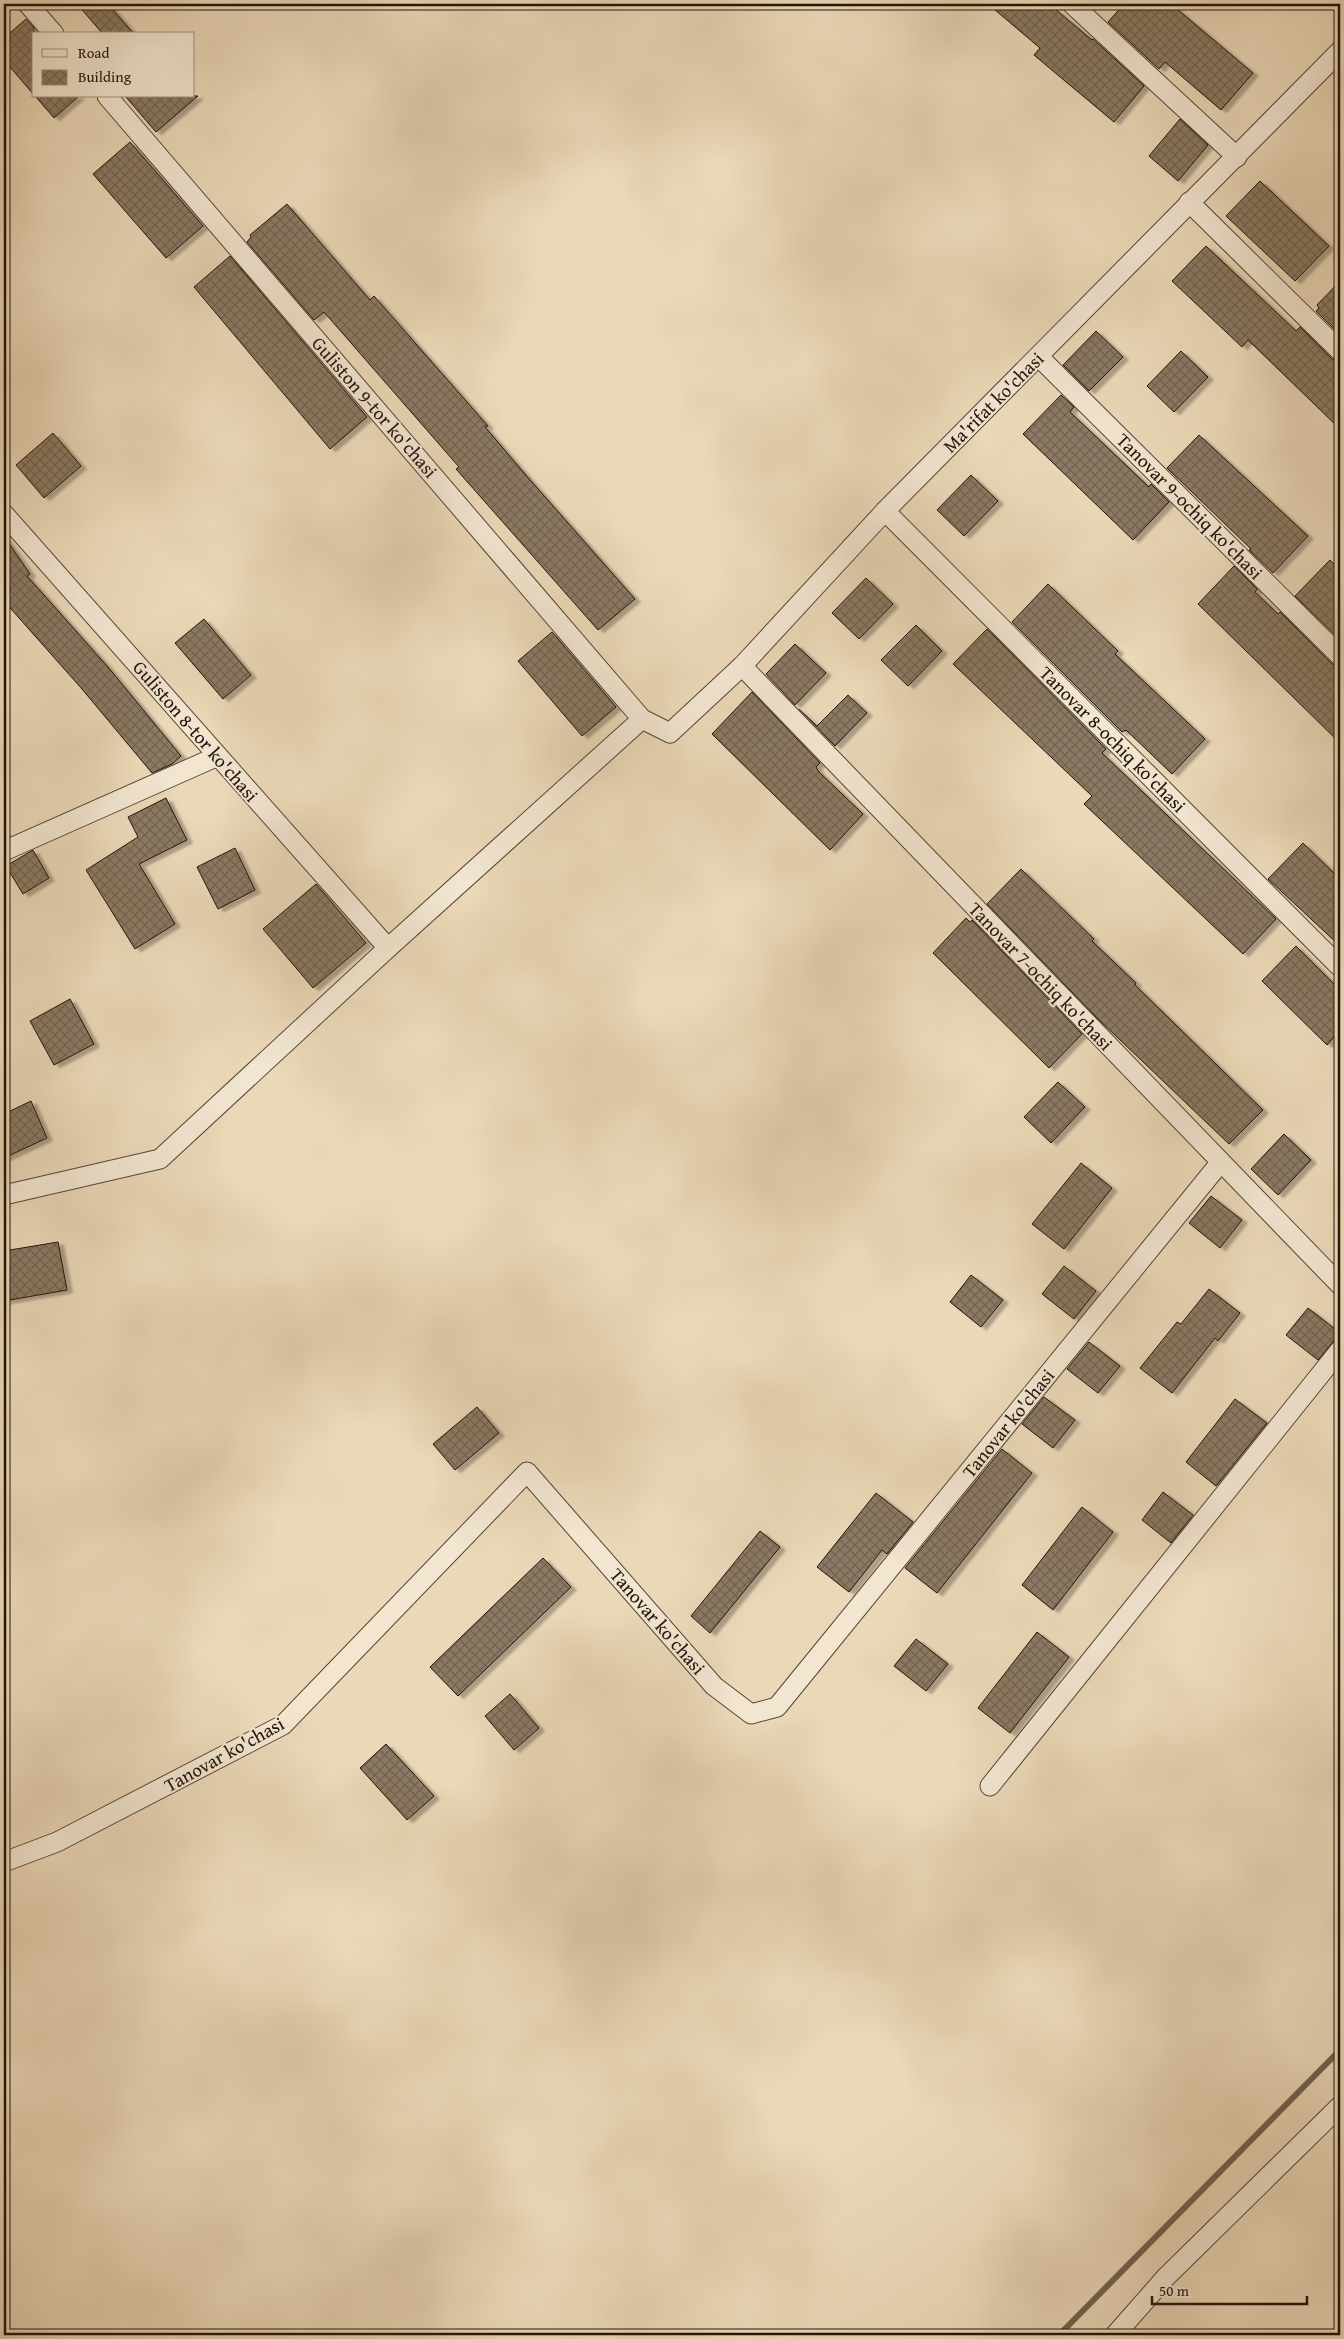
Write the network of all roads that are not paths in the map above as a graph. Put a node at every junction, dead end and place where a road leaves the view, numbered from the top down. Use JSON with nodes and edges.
{"nodes":[{"id":1,"x":28,"y":4,"type":"edge"},
{"id":2,"x":1072,"y":4,"type":"edge"},
{"id":3,"x":52,"y":32,"type":"edge"},
{"id":4,"x":1340,"y":51,"type":"edge"},
{"id":5,"x":109,"y":98,"type":"edge"},
{"id":6,"x":1237,"y":156,"type":"junction"},
{"id":7,"x":1189,"y":202,"type":"junction"},
{"id":8,"x":1340,"y":352,"type":"edge"},
{"id":9,"x":1039,"y":356,"type":"junction"},
{"id":10,"x":885,"y":511,"type":"junction"},
{"id":11,"x":4,"y":514,"type":"edge"},
{"id":12,"x":1340,"y":656,"type":"edge"},
{"id":13,"x":742,"y":666,"type":"junction"},
{"id":14,"x":642,"y":719,"type":"junction"},
{"id":15,"x":218,"y":756,"type":"junction"},
{"id":16,"x":4,"y":851,"type":"edge"},
{"id":17,"x":388,"y":948,"type":"junction"},
{"id":18,"x":1340,"y":967,"type":"edge"},
{"id":19,"x":1220,"y":1163,"type":"junction"},
{"id":20,"x":4,"y":1195,"type":"edge"},
{"id":21,"x":1340,"y":1285,"type":"edge"},
{"id":22,"x":1340,"y":1350,"type":"edge"},
{"id":23,"x":990,"y":1786,"type":"dead end"},
{"id":24,"x":4,"y":1862,"type":"edge"},
{"id":25,"x":1340,"y":2106,"type":"edge"},
{"id":26,"x":1115,"y":2335,"type":"edge"}],
"edges":[{"from":1,"to":3,"type":"street"},
{"from":2,"to":6,"type":"street"},
{"from":4,"to":6,"type":"street","name":"Ma'rifat ko'chasi"},
{"from":5,"to":14,"type":"street","name":"Guliston 9-tor ko'chasi"},
{"from":6,"to":7,"type":"street","name":"Ma'rifat ko'chasi"},
{"from":7,"to":8,"type":"street"},
{"from":7,"to":9,"type":"street","name":"Ma'rifat ko'chasi"},
{"from":9,"to":10,"type":"street","name":"Ma'rifat ko'chasi"},
{"from":9,"to":12,"type":"street","name":"Tanovar 9-ochiq ko'chasi"},
{"from":10,"to":13,"type":"street","name":"Ma'rifat ko'chasi"},
{"from":10,"to":18,"type":"street","name":"Tanovar 8-ochiq ko'chasi"},
{"from":11,"to":15,"type":"street","name":"Guliston 8-tor ko'chasi"},
{"from":13,"to":14,"type":"street","name":"Ma'rifat ko'chasi"},
{"from":13,"to":19,"type":"street","name":"Tanovar 7-ochiq ko'chasi"},
{"from":14,"to":17,"type":"street"},
{"from":15,"to":16,"type":"street"},
{"from":15,"to":17,"type":"street","name":"Guliston 8-tor ko'chasi"},
{"from":17,"to":20,"type":"street"},
{"from":19,"to":21,"type":"street","name":"Tanovar 7-ochiq ko'chasi"},
{"from":19,"to":24,"type":"street","name":"Tanovar ko'chasi"},
{"from":22,"to":23,"type":"street"},
{"from":25,"to":26,"type":"street"}]}
